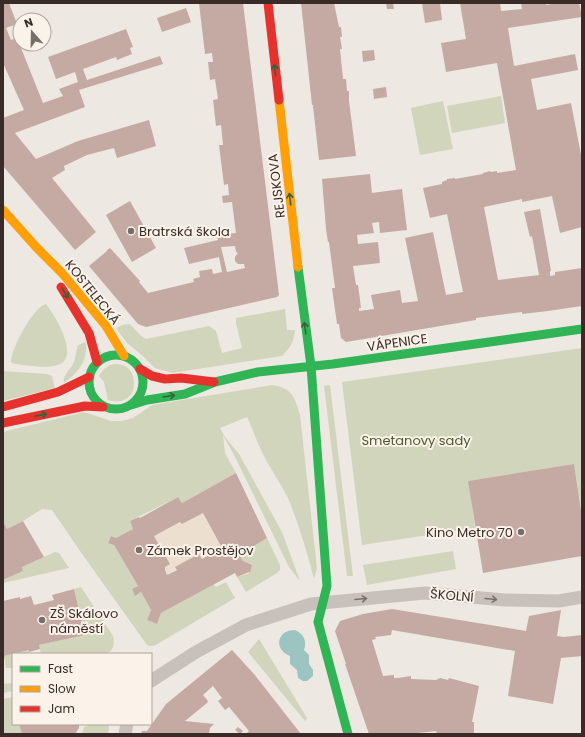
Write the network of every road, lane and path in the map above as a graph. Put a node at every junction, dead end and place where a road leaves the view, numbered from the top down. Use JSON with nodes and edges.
{"nodes":[{"id":1,"x":268,"y":3,"type":"edge"},
{"id":2,"x":3,"y":210,"type":"edge"},
{"id":3,"x":37,"y":248,"type":"junction"},
{"id":4,"x":582,"y":329,"type":"edge"},
{"id":5,"x":124,"y":356,"type":"junction"},
{"id":6,"x":97,"y":362,"type":"junction"},
{"id":7,"x":311,"y":366,"type":"junction"},
{"id":8,"x":140,"y":369,"type":"junction"},
{"id":9,"x":89,"y":377,"type":"junction"},
{"id":10,"x":215,"y":382,"type":"junction"},
{"id":11,"x":131,"y":405,"type":"junction"},
{"id":12,"x":3,"y":407,"type":"edge"},
{"id":13,"x":103,"y":407,"type":"junction"},
{"id":14,"x":3,"y":423,"type":"edge"},
{"id":15,"x":582,"y":597,"type":"edge"},
{"id":16,"x":322,"y":602,"type":"junction"},
{"id":17,"x":152,"y":680,"type":"edge"},
{"id":18,"x":348,"y":734,"type":"edge"}],
"edges":[{"from":7,"to":1,"type":"street","name":"REJSKOVA","one_way":true},
{"from":2,"to":3,"type":"street","name":"KOSTELECKÁ"},
{"from":3,"to":5,"type":"street","name":"KOSTELECKÁ"},
{"from":3,"to":6,"type":"street","name":"KOSTELECKÁ","one_way":true},
{"from":4,"to":7,"type":"street","name":"VÁPENICE"},
{"from":5,"to":6,"type":"street"},
{"from":5,"to":8,"type":"street"},
{"from":6,"to":9,"type":"street"},
{"from":7,"to":10,"type":"street","name":"VÁPENICE"},
{"from":7,"to":16,"type":"street","name":"REJSKOVA"},
{"from":8,"to":10,"type":"street","name":"VÁPENICE"},
{"from":8,"to":11,"type":"street"},
{"from":9,"to":12,"type":"street"},
{"from":9,"to":13,"type":"street"},
{"from":11,"to":10,"type":"street","name":"VÁPENICE","one_way":true},
{"from":11,"to":13,"type":"street"},
{"from":14,"to":13,"type":"street","one_way":true},
{"from":16,"to":15,"type":"street","name":"ŠKOLNÍ","one_way":true},
{"from":16,"to":17,"type":"street","name":"ŠKOLNÍ"},
{"from":16,"to":18,"type":"street","name":"REJSKOVA"}]}
